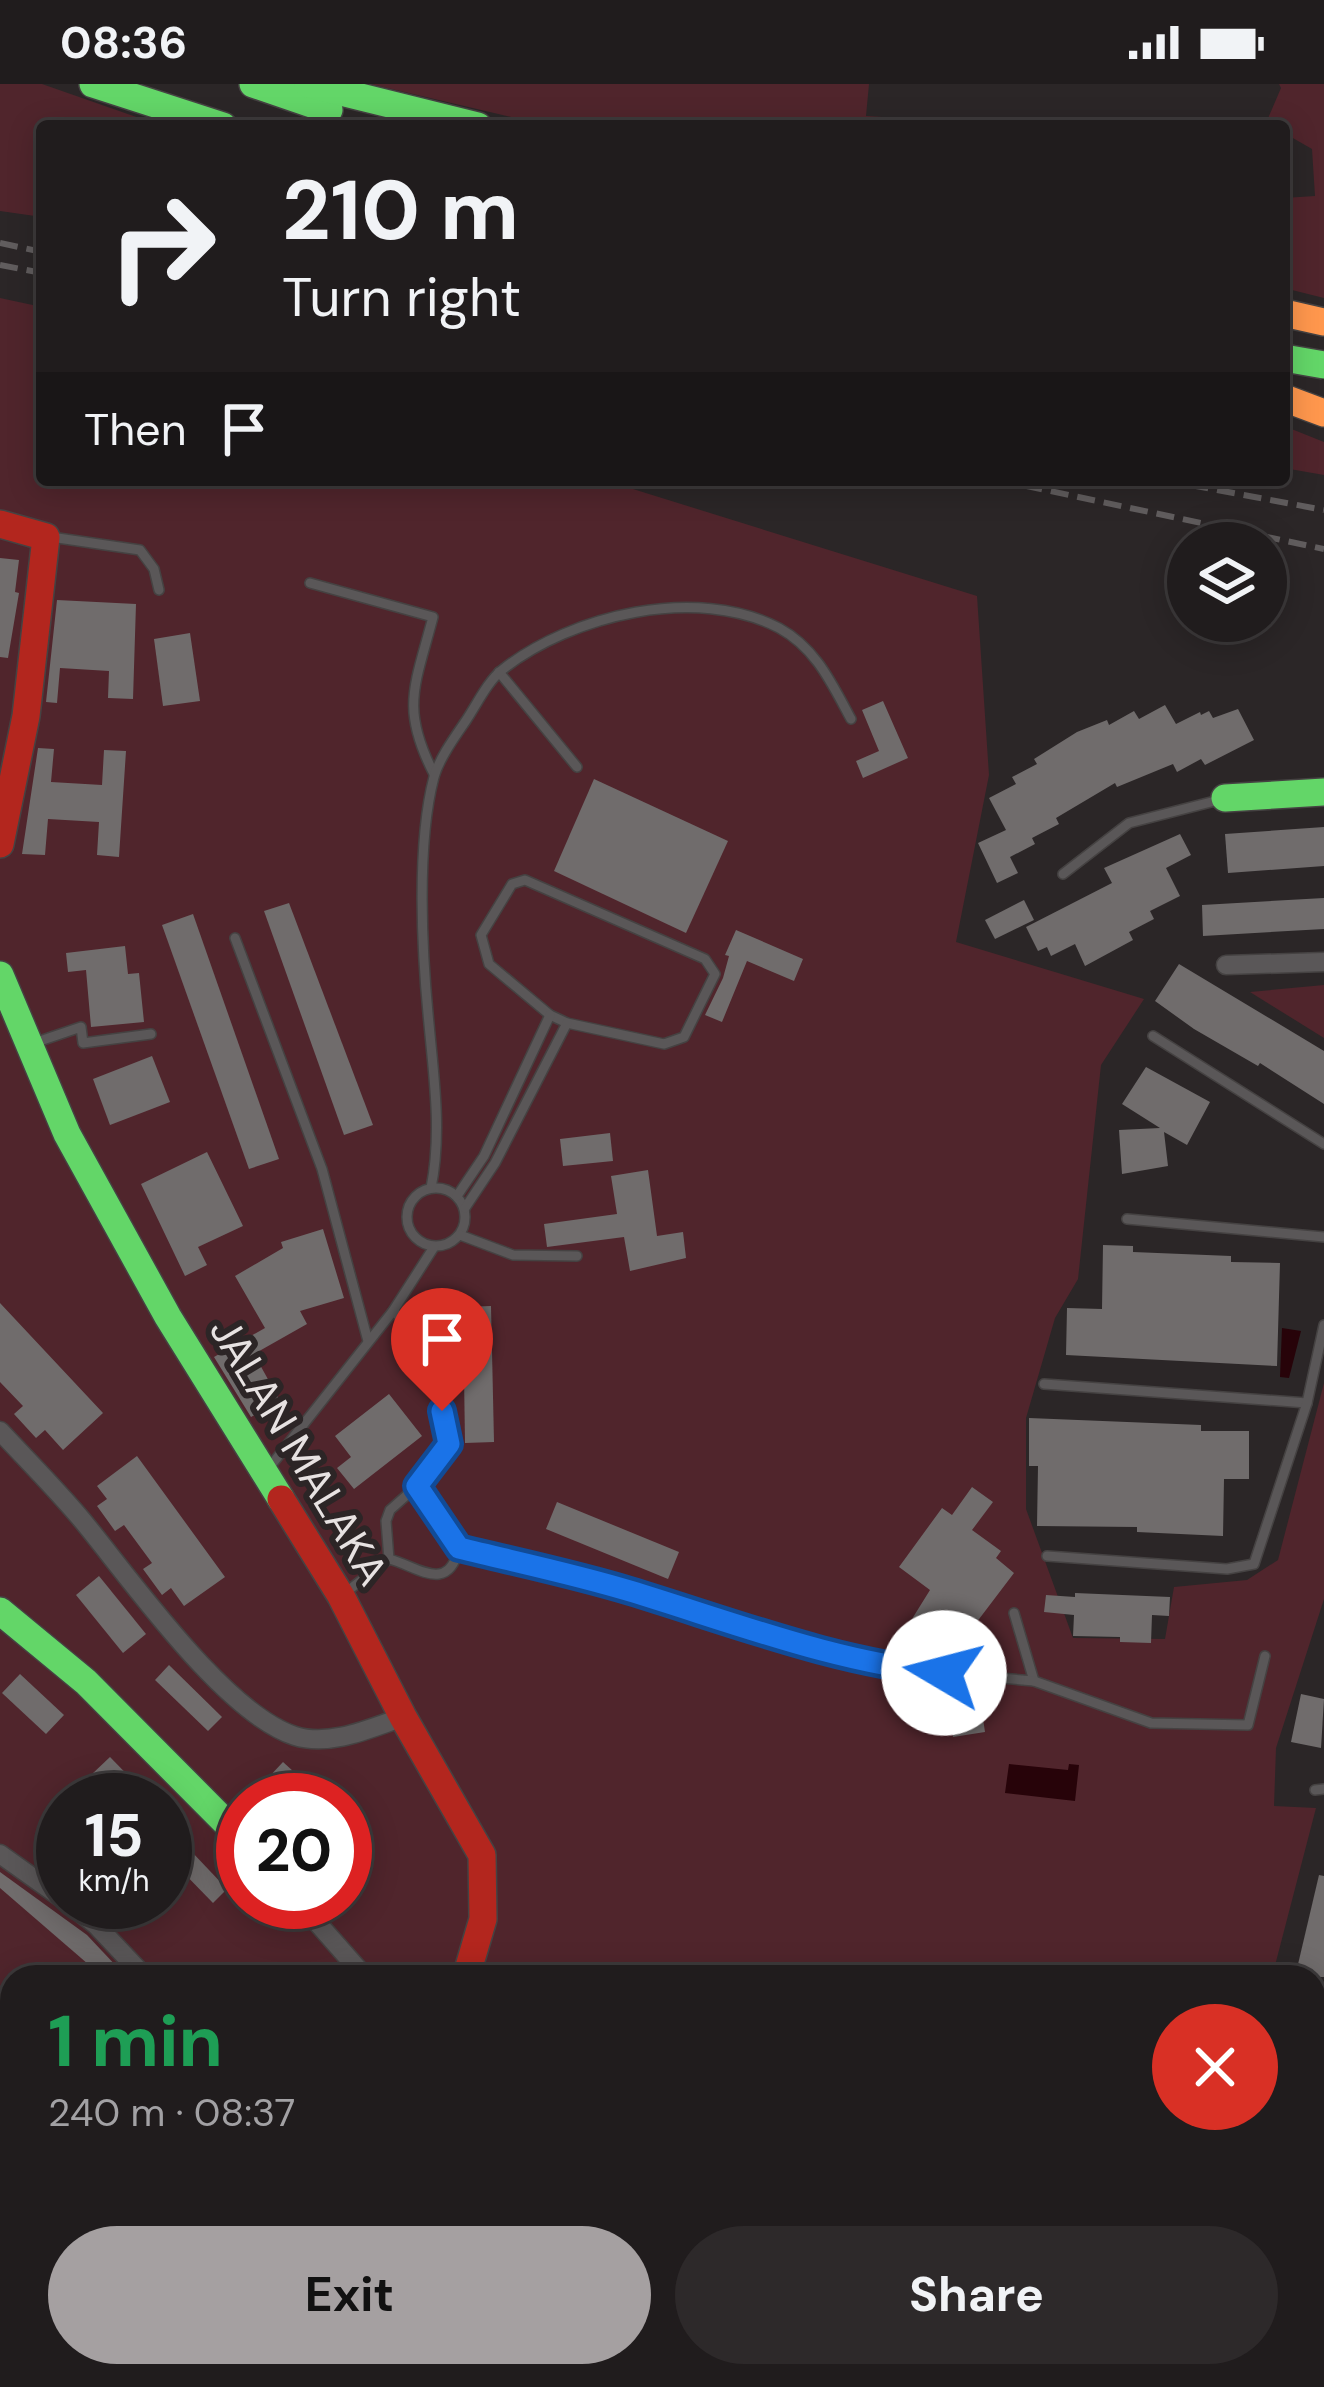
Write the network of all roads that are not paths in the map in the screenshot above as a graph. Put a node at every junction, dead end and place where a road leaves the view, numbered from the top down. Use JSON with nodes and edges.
{"nodes":[{"id":1,"x":93,"y":84,"type":"edge"},
{"id":2,"x":146,"y":84,"type":"edge"},
{"id":3,"x":253,"y":84,"type":"edge"},
{"id":4,"x":308,"y":84,"type":"edge"},
{"id":5,"x":204,"y":120,"type":"edge"},
{"id":6,"x":239,"y":120,"type":"edge"},
{"id":7,"x":365,"y":120,"type":"edge"},
{"id":8,"x":454,"y":120,"type":"edge"},
{"id":9,"x":1290,"y":314,"type":"edge"},
{"id":10,"x":1324,"y":322,"type":"edge"},
{"id":11,"x":1290,"y":327,"type":"edge"},
{"id":12,"x":1324,"y":334,"type":"edge"},
{"id":13,"x":1290,"y":359,"type":"edge"},
{"id":14,"x":1324,"y":368,"type":"edge"},
{"id":15,"x":1290,"y":400,"type":"edge"},
{"id":16,"x":1324,"y":413,"type":"edge"},
{"id":17,"x":0,"y":524,"type":"edge"},
{"id":18,"x":46,"y":537,"type":"junction"},
{"id":19,"x":310,"y":583,"type":"dead end"},
{"id":20,"x":159,"y":590,"type":"dead end"},
{"id":21,"x":499,"y":672,"type":"junction"},
{"id":22,"x":851,"y":719,"type":"dead end"},
{"id":23,"x":577,"y":767,"type":"dead end"},
{"id":24,"x":434,"y":774,"type":"junction"},
{"id":25,"x":1324,"y":792,"type":"edge"},
{"id":26,"x":1225,"y":798,"type":"joint"},
{"id":27,"x":0,"y":844,"type":"edge"},
{"id":28,"x":1063,"y":874,"type":"dead end"},
{"id":29,"x":235,"y":938,"type":"dead end"},
{"id":30,"x":1324,"y":962,"type":"edge"},
{"id":31,"x":1226,"y":965,"type":"dead end"},
{"id":32,"x":0,"y":975,"type":"edge"},
{"id":33,"x":550,"y":1016,"type":"junction"},
{"id":34,"x":567,"y":1024,"type":"junction"},
{"id":35,"x":151,"y":1034,"type":"dead end"},
{"id":36,"x":1153,"y":1036,"type":"dead end"},
{"id":37,"x":29,"y":1044,"type":"junction"},
{"id":38,"x":1324,"y":1144,"type":"edge"},
{"id":39,"x":431,"y":1188,"type":"junction"},
{"id":40,"x":457,"y":1196,"type":"junction"},
{"id":41,"x":465,"y":1208,"type":"junction"},
{"id":42,"x":1127,"y":1219,"type":"dead end"},
{"id":43,"x":460,"y":1235,"type":"junction"},
{"id":44,"x":1324,"y":1237,"type":"edge"},
{"id":45,"x":434,"y":1247,"type":"junction"},
{"id":46,"x":577,"y":1256,"type":"dead end"},
{"id":47,"x":393,"y":1311,"type":"junction"},
{"id":48,"x":1324,"y":1325,"type":"edge"},
{"id":49,"x":368,"y":1341,"type":"junction"},
{"id":50,"x":1044,"y":1384,"type":"dead end"},
{"id":51,"x":1307,"y":1403,"type":"junction"},
{"id":52,"x":0,"y":1431,"type":"edge"},
{"id":53,"x":266,"y":1472,"type":"junction"},
{"id":54,"x":417,"y":1486,"type":"junction"},
{"id":55,"x":459,"y":1548,"type":"junction"},
{"id":56,"x":1047,"y":1556,"type":"dead end"},
{"id":57,"x":388,"y":1559,"type":"junction"},
{"id":58,"x":341,"y":1596,"type":"junction"},
{"id":59,"x":0,"y":1611,"type":"edge"},
{"id":60,"x":1014,"y":1613,"type":"dead end"},
{"id":61,"x":1265,"y":1656,"type":"dead end"},
{"id":62,"x":944,"y":1673,"type":"dead end"},
{"id":63,"x":977,"y":1676,"type":"dead end"},
{"id":64,"x":1034,"y":1681,"type":"junction"},
{"id":65,"x":404,"y":1718,"type":"junction"},
{"id":66,"x":216,"y":1813,"type":"edge"},
{"id":67,"x":0,"y":1854,"type":"edge"},
{"id":68,"x":36,"y":1879,"type":"edge"},
{"id":69,"x":100,"y":1929,"type":"edge"},
{"id":70,"x":323,"y":1929,"type":"edge"},
{"id":71,"x":134,"y":1965,"type":"edge"},
{"id":72,"x":354,"y":1965,"type":"edge"},
{"id":73,"x":470,"y":1965,"type":"edge"}],
"edges":[{"from":1,"to":5,"type":"main road"},
{"from":2,"to":6,"type":"main road"},
{"from":3,"to":7,"type":"main road"},
{"from":4,"to":8,"type":"main road"},
{"from":9,"to":10,"type":"main road"},
{"from":11,"to":12,"type":"main road"},
{"from":13,"to":14,"type":"main road","bridge":true},
{"from":15,"to":16,"type":"main road"},
{"from":17,"to":18,"type":"main road"},
{"from":18,"to":20,"type":"lane"},
{"from":18,"to":27,"type":"main road"},
{"from":19,"to":24,"type":"lane"},
{"from":21,"to":22,"type":"lane"},
{"from":21,"to":23,"type":"lane"},
{"from":21,"to":24,"type":"lane"},
{"from":24,"to":39,"type":"lane"},
{"from":25,"to":26,"type":"main road"},
{"from":26,"to":28,"type":"lane"},
{"from":29,"to":49,"type":"lane"},
{"from":30,"to":31,"type":"street"},
{"from":32,"to":37,"type":"main road","name":"JALAN MALAKA"},
{"from":33,"to":34,"type":"lane"},
{"from":33,"to":34,"type":"lane"},
{"from":33,"to":40,"type":"lane"},
{"from":34,"to":41,"type":"lane"},
{"from":35,"to":37,"type":"lane"},
{"from":36,"to":38,"type":"lane"},
{"from":37,"to":53,"type":"main road","name":"JALAN MALAKA"},
{"from":39,"to":40,"type":"lane"},
{"from":39,"to":45,"type":"lane"},
{"from":40,"to":41,"type":"lane"},
{"from":41,"to":43,"type":"lane"},
{"from":42,"to":44,"type":"lane"},
{"from":43,"to":45,"type":"lane"},
{"from":43,"to":46,"type":"lane"},
{"from":45,"to":47,"type":"lane"},
{"from":47,"to":49,"type":"lane"},
{"from":47,"to":54,"type":"lane"},
{"from":48,"to":51,"type":"lane"},
{"from":49,"to":53,"type":"lane"},
{"from":50,"to":51,"type":"lane"},
{"from":51,"to":56,"type":"lane"},
{"from":52,"to":65,"type":"street"},
{"from":53,"to":58,"type":"main road","name":"JALAN MALAKA"},
{"from":54,"to":55,"type":"lane"},
{"from":54,"to":57,"type":"lane"},
{"from":55,"to":57,"type":"lane"},
{"from":55,"to":62,"type":"lane"},
{"from":57,"to":58,"type":"lane"},
{"from":58,"to":65,"type":"main road","name":"JALAN MALAKA"},
{"from":59,"to":66,"type":"main road"},
{"from":60,"to":64,"type":"lane"},
{"from":61,"to":64,"type":"lane"},
{"from":63,"to":64,"type":"lane"},
{"from":65,"to":73,"type":"main road","name":"JALAN MALAKA"},
{"from":67,"to":68,"type":"street"},
{"from":69,"to":71,"type":"street"},
{"from":70,"to":72,"type":"street"}]}
